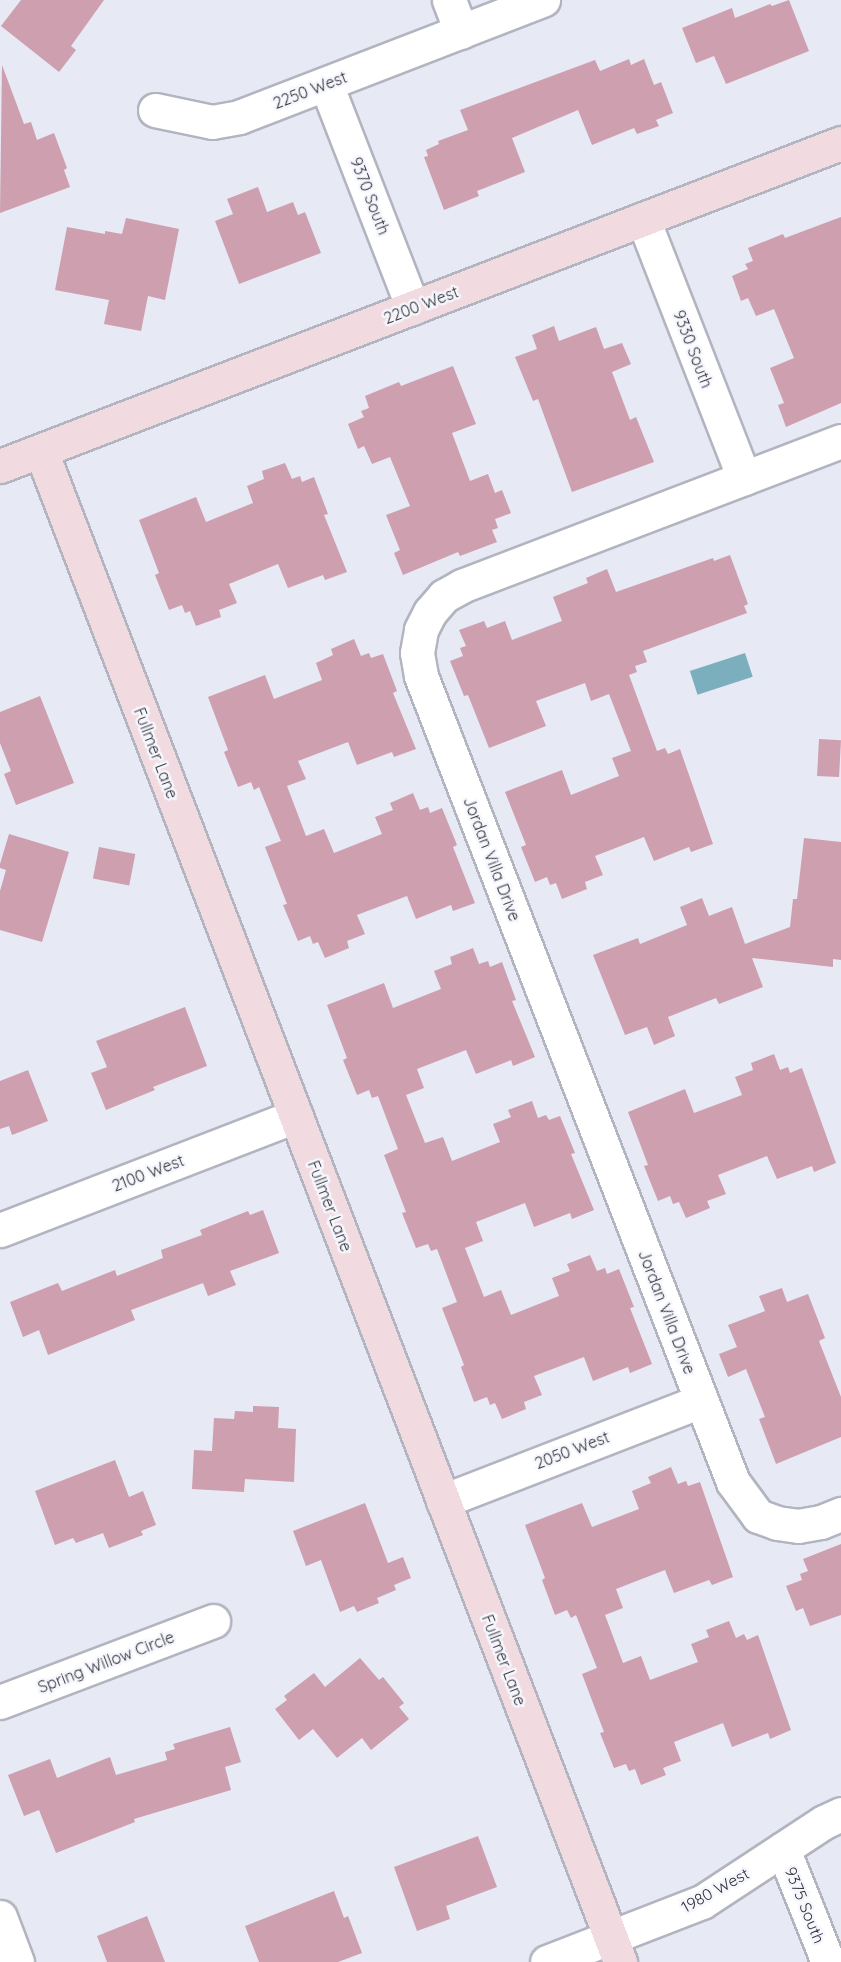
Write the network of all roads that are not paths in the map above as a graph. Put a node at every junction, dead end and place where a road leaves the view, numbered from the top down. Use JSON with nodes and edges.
{"nodes":[{"id":1,"x":449,"y":0,"type":"edge"},
{"id":2,"x":543,"y":0,"type":"edge"},
{"id":3,"x":461,"y":32,"type":"junction"},
{"id":4,"x":327,"y":84,"type":"junction"},
{"id":5,"x":155,"y":110,"type":"dead end"},
{"id":6,"x":841,"y":143,"type":"edge"},
{"id":7,"x":643,"y":219,"type":"junction"},
{"id":8,"x":412,"y":308,"type":"junction"},
{"id":9,"x":841,"y":441,"type":"edge"},
{"id":10,"x":41,"y":451,"type":"junction"},
{"id":11,"x":0,"y":466,"type":"edge"},
{"id":12,"x":744,"y":478,"type":"junction"},
{"id":13,"x":296,"y":1116,"type":"junction"},
{"id":14,"x":0,"y":1230,"type":"edge"},
{"id":15,"x":701,"y":1401,"type":"junction"},
{"id":16,"x":443,"y":1500,"type":"junction"},
{"id":17,"x":841,"y":1514,"type":"edge"},
{"id":18,"x":213,"y":1621,"type":"dead end"},
{"id":19,"x":0,"y":1702,"type":"edge"},
{"id":20,"x":841,"y":1814,"type":"edge"},
{"id":21,"x":783,"y":1849,"type":"junction"},
{"id":22,"x":0,"y":1917,"type":"edge"},
{"id":23,"x":616,"y":1950,"type":"edge"},
{"id":24,"x":17,"y":1962,"type":"edge"},
{"id":25,"x":547,"y":1962,"type":"edge"},
{"id":26,"x":828,"y":1962,"type":"edge"}],
"edges":[{"from":1,"to":3,"type":"street"},
{"from":2,"to":3,"type":"street","name":"2250 West"},
{"from":3,"to":4,"type":"street","name":"2250 West"},
{"from":4,"to":5,"type":"street","name":"2250 West"},
{"from":4,"to":8,"type":"street","name":"9370 South"},
{"from":6,"to":7,"type":"street","name":"2200 West"},
{"from":7,"to":8,"type":"street","name":"2200 West"},
{"from":7,"to":12,"type":"street","name":"9330 South"},
{"from":8,"to":10,"type":"street","name":"2200 West"},
{"from":9,"to":12,"type":"street","name":"Jordan Villa Drive"},
{"from":10,"to":11,"type":"street","name":"2200 West"},
{"from":10,"to":13,"type":"street","name":"Fullmer Lane"},
{"from":12,"to":15,"type":"street","name":"Jordan Villa Drive"},
{"from":13,"to":14,"type":"street","name":"2100 West"},
{"from":13,"to":16,"type":"street","name":"Fullmer Lane"},
{"from":15,"to":16,"type":"street","name":"2050 West"},
{"from":15,"to":17,"type":"street","name":"Jordan Villa Drive"},
{"from":16,"to":23,"type":"street","name":"Fullmer Lane"},
{"from":18,"to":19,"type":"street","name":"Spring Willow Circle"},
{"from":20,"to":21,"type":"street","name":"1980 West"},
{"from":21,"to":23,"type":"street","name":"1980 West"},
{"from":21,"to":26,"type":"street","name":"9375 South"},
{"from":22,"to":24,"type":"street"},
{"from":23,"to":25,"type":"street","name":"1980 West"}]}
